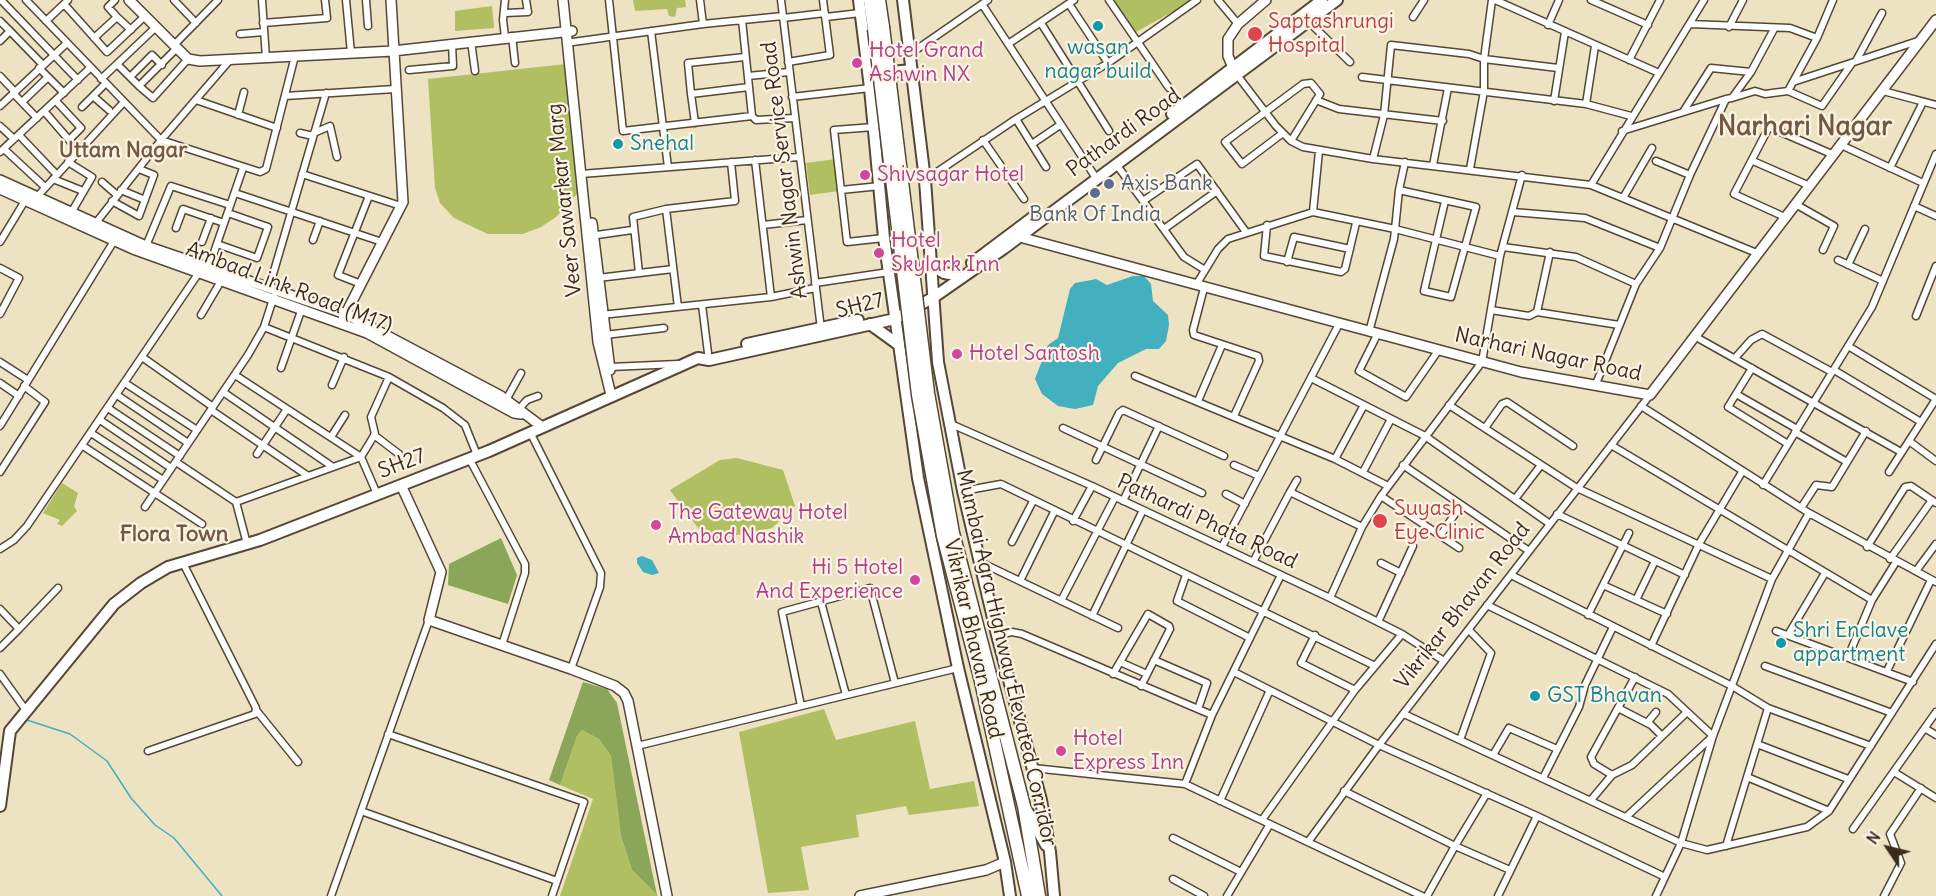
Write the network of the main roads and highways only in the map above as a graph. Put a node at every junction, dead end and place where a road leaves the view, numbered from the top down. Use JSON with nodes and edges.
{"nodes":[{"id":1,"x":859,"y":0,"type":"edge"},
{"id":2,"x":870,"y":0,"type":"edge"},
{"id":3,"x":879,"y":0,"type":"edge"},
{"id":4,"x":903,"y":0,"type":"edge"},
{"id":5,"x":1322,"y":0,"type":"edge"},
{"id":6,"x":1336,"y":0,"type":"edge"},
{"id":7,"x":912,"y":70,"type":"junction"},
{"id":8,"x":1235,"y":71,"type":"junction"},
{"id":9,"x":868,"y":74,"type":"junction"},
{"id":10,"x":1095,"y":175,"type":"junction"},
{"id":11,"x":1015,"y":235,"type":"junction"},
{"id":12,"x":932,"y":266,"type":"junction"},
{"id":13,"x":956,"y":275,"type":"junction"},
{"id":14,"x":934,"y":294,"type":"junction"},
{"id":15,"x":895,"y":315,"type":"junction"},
{"id":16,"x":870,"y":324,"type":"junction"},
{"id":17,"x":821,"y":332,"type":"junction"},
{"id":18,"x":899,"y":345,"type":"junction"},
{"id":19,"x":957,"y":460,"type":"junction"},
{"id":20,"x":916,"y":465,"type":"junction"},
{"id":21,"x":984,"y":674,"type":"junction"},
{"id":22,"x":1,"y":786,"type":"edge"},
{"id":23,"x":0,"y":806,"type":"edge"},
{"id":24,"x":1024,"y":806,"type":"junction"},
{"id":25,"x":1050,"y":852,"type":"junction"},
{"id":26,"x":1026,"y":892,"type":"edge"},
{"id":27,"x":1010,"y":896,"type":"edge"},
{"id":28,"x":1039,"y":896,"type":"edge"},
{"id":29,"x":1053,"y":896,"type":"edge"}],
"edges":[{"from":1,"to":9,"type":"main road","name":"Vikrikar Bhavan Road"},
{"from":2,"to":21,"type":"highway","name":"Mumbai Agra Highway Elevated Corridor","bridge":true},
{"from":3,"to":21,"type":"highway","name":"Mumbai Agra Highway Elevated Corridor","bridge":true},
{"from":4,"to":7,"type":"main road","name":"Vikrikar Bhavan Road"},
{"from":5,"to":8,"type":"main road"},
{"from":6,"to":8,"type":"main road","name":"Pathardi Road"},
{"from":7,"to":9,"type":"main road"},
{"from":7,"to":12,"type":"main road","name":"Vikrikar Bhavan Road"},
{"from":8,"to":10,"type":"main road"},
{"from":8,"to":10,"type":"main road","name":"Pathardi Road"},
{"from":9,"to":15,"type":"main road","name":"Vikrikar Bhavan Road"},
{"from":10,"to":11,"type":"main road"},
{"from":11,"to":13,"type":"main road"},
{"from":11,"to":14,"type":"main road","number":"SH27"},
{"from":12,"to":13,"type":"main road"},
{"from":12,"to":14,"type":"main road","name":"Vikrikar Bhavan Road"},
{"from":13,"to":14,"type":"main road"},
{"from":14,"to":15,"type":"main road","name":"SH27","number":"SH27"},
{"from":14,"to":19,"type":"main road","name":"Vikrikar Bhavan Road"},
{"from":15,"to":16,"type":"main road","name":"SH27","number":"SH27"},
{"from":15,"to":17,"type":"main road"},
{"from":15,"to":18,"type":"main road","name":"Vikrikar Bhavan Road"},
{"from":16,"to":17,"type":"main road","name":"SH27","number":"SH27"},
{"from":16,"to":18,"type":"main road"},
{"from":17,"to":22,"type":"main road","name":"SH27","number":"SH27"},
{"from":18,"to":20,"type":"main road","name":"Vikrikar Bhavan Road"},
{"from":19,"to":20,"type":"main road"},
{"from":19,"to":25,"type":"main road","name":"Vikrikar Bhavan Road"},
{"from":20,"to":27,"type":"main road","name":"Vikrikar Bhavan Road"},
{"from":21,"to":24,"type":"highway","name":"Mumbai Agra Highway Elevated Corridor"},
{"from":21,"to":26,"type":"highway","name":"Mumbai Agra Highway Elevated Corridor"},
{"from":22,"to":23,"type":"main road","name":"SH27","number":"SH27"},
{"from":24,"to":25,"type":"main road"},
{"from":24,"to":28,"type":"highway","name":"Mumbai Agra Highway Elevated Corridor"},
{"from":25,"to":29,"type":"main road","name":"Vikrikar Bhavan Road"}]}
